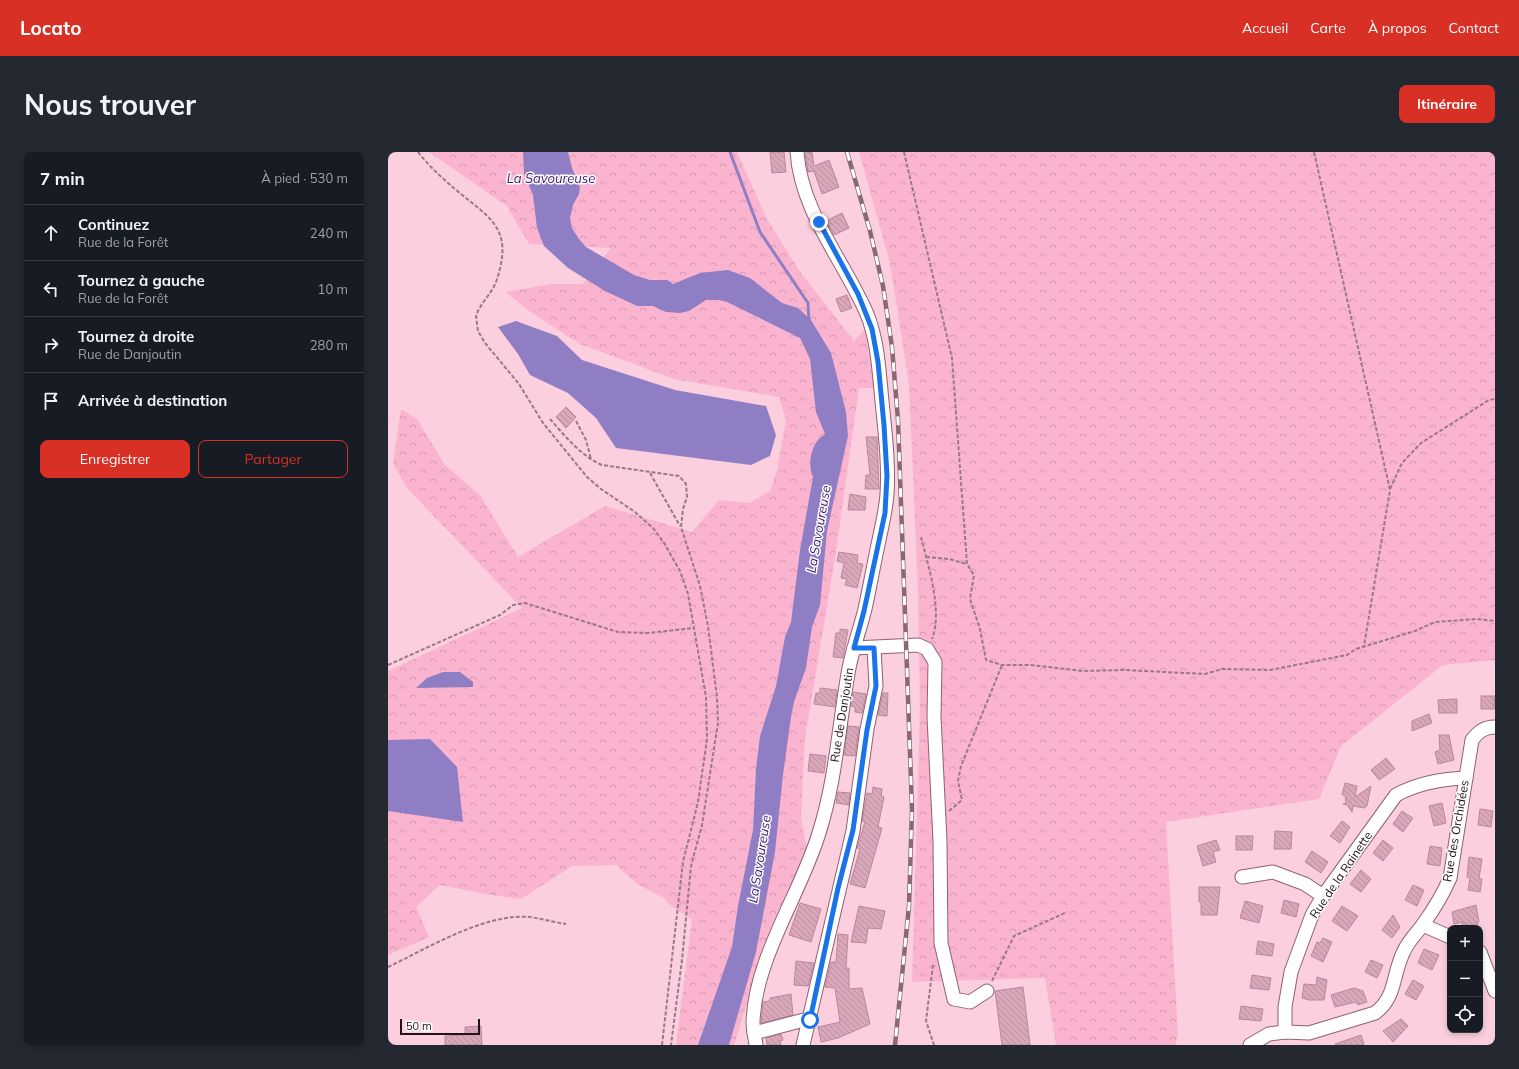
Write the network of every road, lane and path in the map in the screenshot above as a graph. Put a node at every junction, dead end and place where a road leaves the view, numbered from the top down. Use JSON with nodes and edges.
{"nodes":[{"id":1,"x":418,"y":152,"type":"edge"},
{"id":2,"x":797,"y":152,"type":"edge"},
{"id":3,"x":904,"y":152,"type":"edge"},
{"id":4,"x":1314,"y":152,"type":"edge"},
{"id":5,"x":1495,"y":398,"type":"edge"},
{"id":6,"x":550,"y":419,"type":"dead end"},
{"id":7,"x":576,"y":421,"type":"dead end"},
{"id":8,"x":591,"y":460,"type":"junction"},
{"id":9,"x":650,"y":473,"type":"junction"},
{"id":10,"x":1390,"y":490,"type":"junction"},
{"id":11,"x":680,"y":527,"type":"junction"},
{"id":12,"x":921,"y":537,"type":"dead end"},
{"id":13,"x":926,"y":557,"type":"junction"},
{"id":14,"x":967,"y":564,"type":"junction"},
{"id":15,"x":1495,"y":621,"type":"edge"},
{"id":16,"x":694,"y":628,"type":"junction"},
{"id":17,"x":1364,"y":647,"type":"junction"},
{"id":18,"x":854,"y":648,"type":"junction"},
{"id":19,"x":874,"y":648,"type":"junction"},
{"id":20,"x":928,"y":649,"type":"junction"},
{"id":21,"x":1002,"y":665,"type":"junction"},
{"id":22,"x":388,"y":666,"type":"edge"},
{"id":23,"x":1495,"y":727,"type":"edge"},
{"id":24,"x":1466,"y":778,"type":"junction"},
{"id":25,"x":939,"y":817,"type":"junction"},
{"id":26,"x":1242,"y":877,"type":"dead end"},
{"id":27,"x":1323,"y":896,"type":"junction"},
{"id":28,"x":1067,"y":912,"type":"dead end"},
{"id":29,"x":566,"y":924,"type":"dead end"},
{"id":30,"x":1423,"y":925,"type":"junction"},
{"id":31,"x":1447,"y":936,"type":"edge"},
{"id":32,"x":1483,"y":960,"type":"edge"},
{"id":33,"x":934,"y":962,"type":"dead end"},
{"id":34,"x":388,"y":967,"type":"edge"},
{"id":35,"x":987,"y":991,"type":"joint"},
{"id":36,"x":1495,"y":991,"type":"edge"},
{"id":37,"x":810,"y":1020,"type":"junction"},
{"id":38,"x":1285,"y":1032,"type":"junction"},
{"id":39,"x":755,"y":1039,"type":"edge"},
{"id":40,"x":388,"y":1042,"type":"edge"},
{"id":41,"x":394,"y":1045,"type":"edge"},
{"id":42,"x":662,"y":1045,"type":"edge"},
{"id":43,"x":670,"y":1045,"type":"edge"},
{"id":44,"x":803,"y":1045,"type":"edge"},
{"id":45,"x":934,"y":1045,"type":"edge"},
{"id":46,"x":1250,"y":1045,"type":"edge"}],
"edges":[{"from":1,"to":16,"type":"path"},
{"from":2,"to":18,"type":"street","name":"Rue de Danjoutin"},
{"from":3,"to":14,"type":"path"},
{"from":4,"to":10,"type":"path"},
{"from":5,"to":10,"type":"path"},
{"from":6,"to":8,"type":"path"},
{"from":7,"to":8,"type":"path"},
{"from":8,"to":9,"type":"path"},
{"from":9,"to":11,"type":"path"},
{"from":9,"to":11,"type":"path"},
{"from":10,"to":17,"type":"path"},
{"from":11,"to":43,"type":"path"},
{"from":12,"to":13,"type":"path"},
{"from":13,"to":14,"type":"path"},
{"from":13,"to":20,"type":"path"},
{"from":14,"to":21,"type":"path"},
{"from":15,"to":17,"type":"path"},
{"from":16,"to":22,"type":"path"},
{"from":16,"to":42,"type":"path"},
{"from":17,"to":21,"type":"path"},
{"from":18,"to":19,"type":"street"},
{"from":18,"to":39,"type":"street","name":"Rue de Danjoutin"},
{"from":19,"to":20,"type":"street"},
{"from":19,"to":37,"type":"street"},
{"from":20,"to":25,"type":"street"},
{"from":21,"to":25,"type":"path"},
{"from":23,"to":24,"type":"street","name":"Rue des Orchidées"},
{"from":24,"to":27,"type":"street","name":"Rue de la Rainette"},
{"from":24,"to":30,"type":"street","name":"Rue des Orchidées"},
{"from":25,"to":35,"type":"street"},
{"from":26,"to":27,"type":"street"},
{"from":27,"to":38,"type":"street","name":"Rue de la Rainette"},
{"from":28,"to":35,"type":"path"},
{"from":29,"to":34,"type":"path"},
{"from":30,"to":31,"type":"street"},
{"from":30,"to":38,"type":"street","name":"Rue des Orchidées"},
{"from":32,"to":36,"type":"street"},
{"from":33,"to":45,"type":"path"},
{"from":37,"to":39,"type":"street"},
{"from":37,"to":44,"type":"street"},
{"from":38,"to":46,"type":"street","name":"Rue des Orchidées"},
{"from":40,"to":41,"type":"path"}]}
